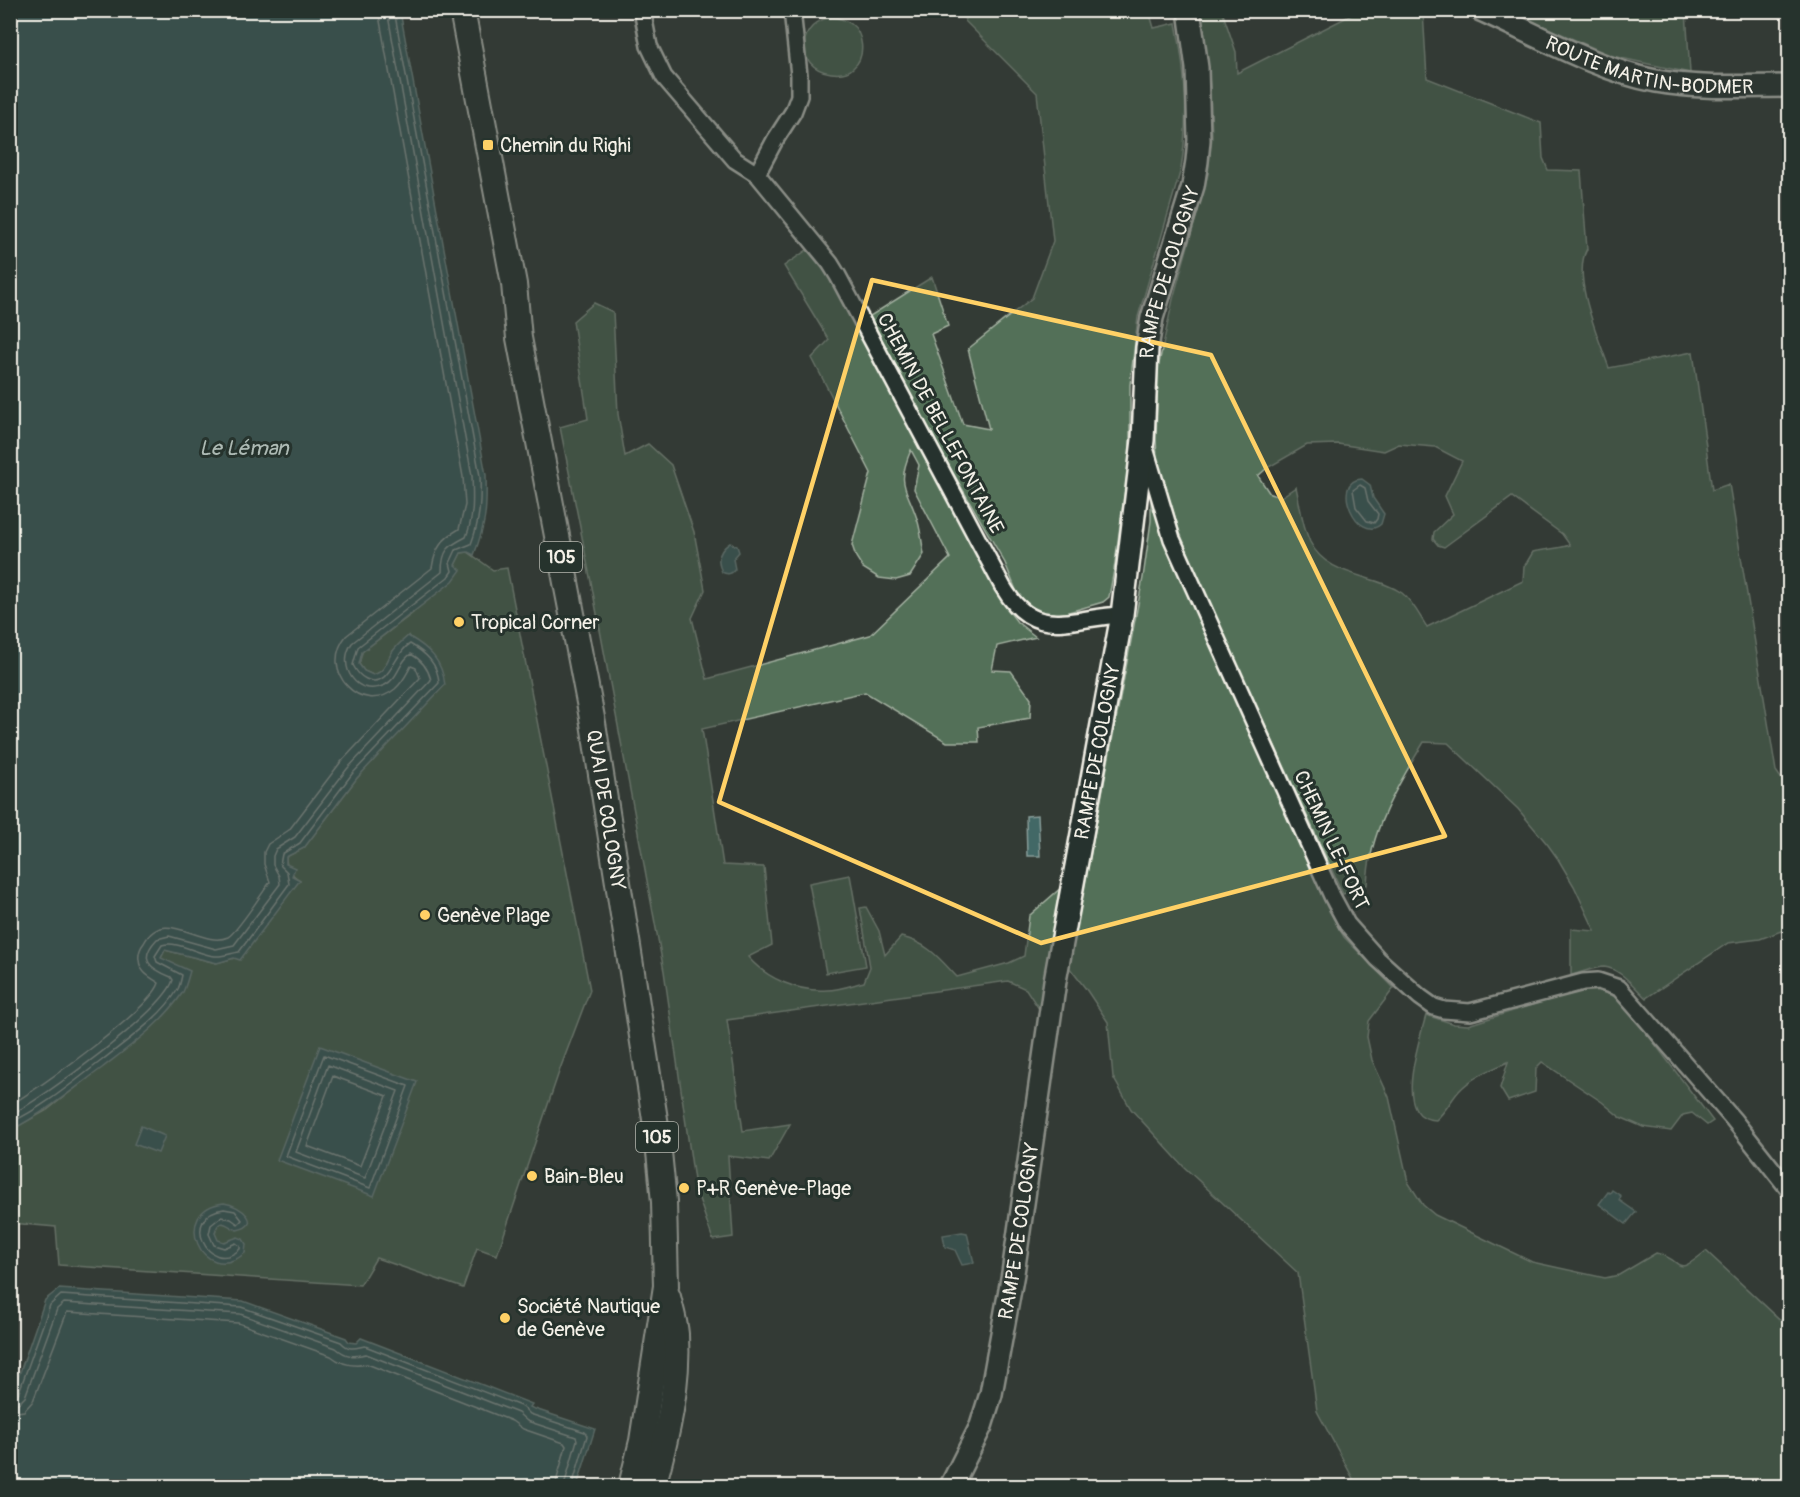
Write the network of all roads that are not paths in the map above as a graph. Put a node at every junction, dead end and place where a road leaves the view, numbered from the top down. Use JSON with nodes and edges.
{"nodes":[{"id":1,"x":446,"y":10,"type":"edge"},
{"id":2,"x":462,"y":10,"type":"edge"},
{"id":3,"x":642,"y":10,"type":"edge"},
{"id":4,"x":792,"y":10,"type":"edge"},
{"id":5,"x":1189,"y":10,"type":"edge"},
{"id":6,"x":1481,"y":10,"type":"edge"},
{"id":7,"x":1790,"y":86,"type":"edge"},
{"id":8,"x":757,"y":174,"type":"junction"},
{"id":9,"x":494,"y":220,"type":"junction"},
{"id":10,"x":1143,"y":440,"type":"junction"},
{"id":11,"x":1122,"y":615,"type":"junction"},
{"id":12,"x":1790,"y":1191,"type":"edge"},
{"id":13,"x":666,"y":1286,"type":"junction"},
{"id":14,"x":631,"y":1486,"type":"edge"},
{"id":15,"x":653,"y":1486,"type":"edge"},
{"id":16,"x":951,"y":1486,"type":"edge"}],
"edges":[{"from":1,"to":9,"type":"main road","name":"QUAI DE COLOGNY","number":"105"},
{"from":2,"to":9,"type":"main road","name":"QUAI DE COLOGNY","number":"105"},
{"from":3,"to":8,"type":"street","name":"CHEMIN DE BELLEFONTAINE"},
{"from":4,"to":8,"type":"street"},
{"from":5,"to":10,"type":"street","name":"RAMPE DE COLOGNY"},
{"from":6,"to":7,"type":"street","name":"ROUTE MARTIN-BODMER"},
{"from":8,"to":11,"type":"street","name":"CHEMIN DE BELLEFONTAINE"},
{"from":9,"to":13,"type":"main road","name":"QUAI DE COLOGNY","number":"105"},
{"from":10,"to":11,"type":"street","name":"RAMPE DE COLOGNY"},
{"from":10,"to":12,"type":"street","name":"CHEMIN LE-FORT"},
{"from":11,"to":16,"type":"street","name":"RAMPE DE COLOGNY"},
{"from":13,"to":14,"type":"main road","name":"QUAI DE COLOGNY","number":"105"},
{"from":13,"to":15,"type":"main road","name":"QUAI DE COLOGNY","number":"105"}]}
